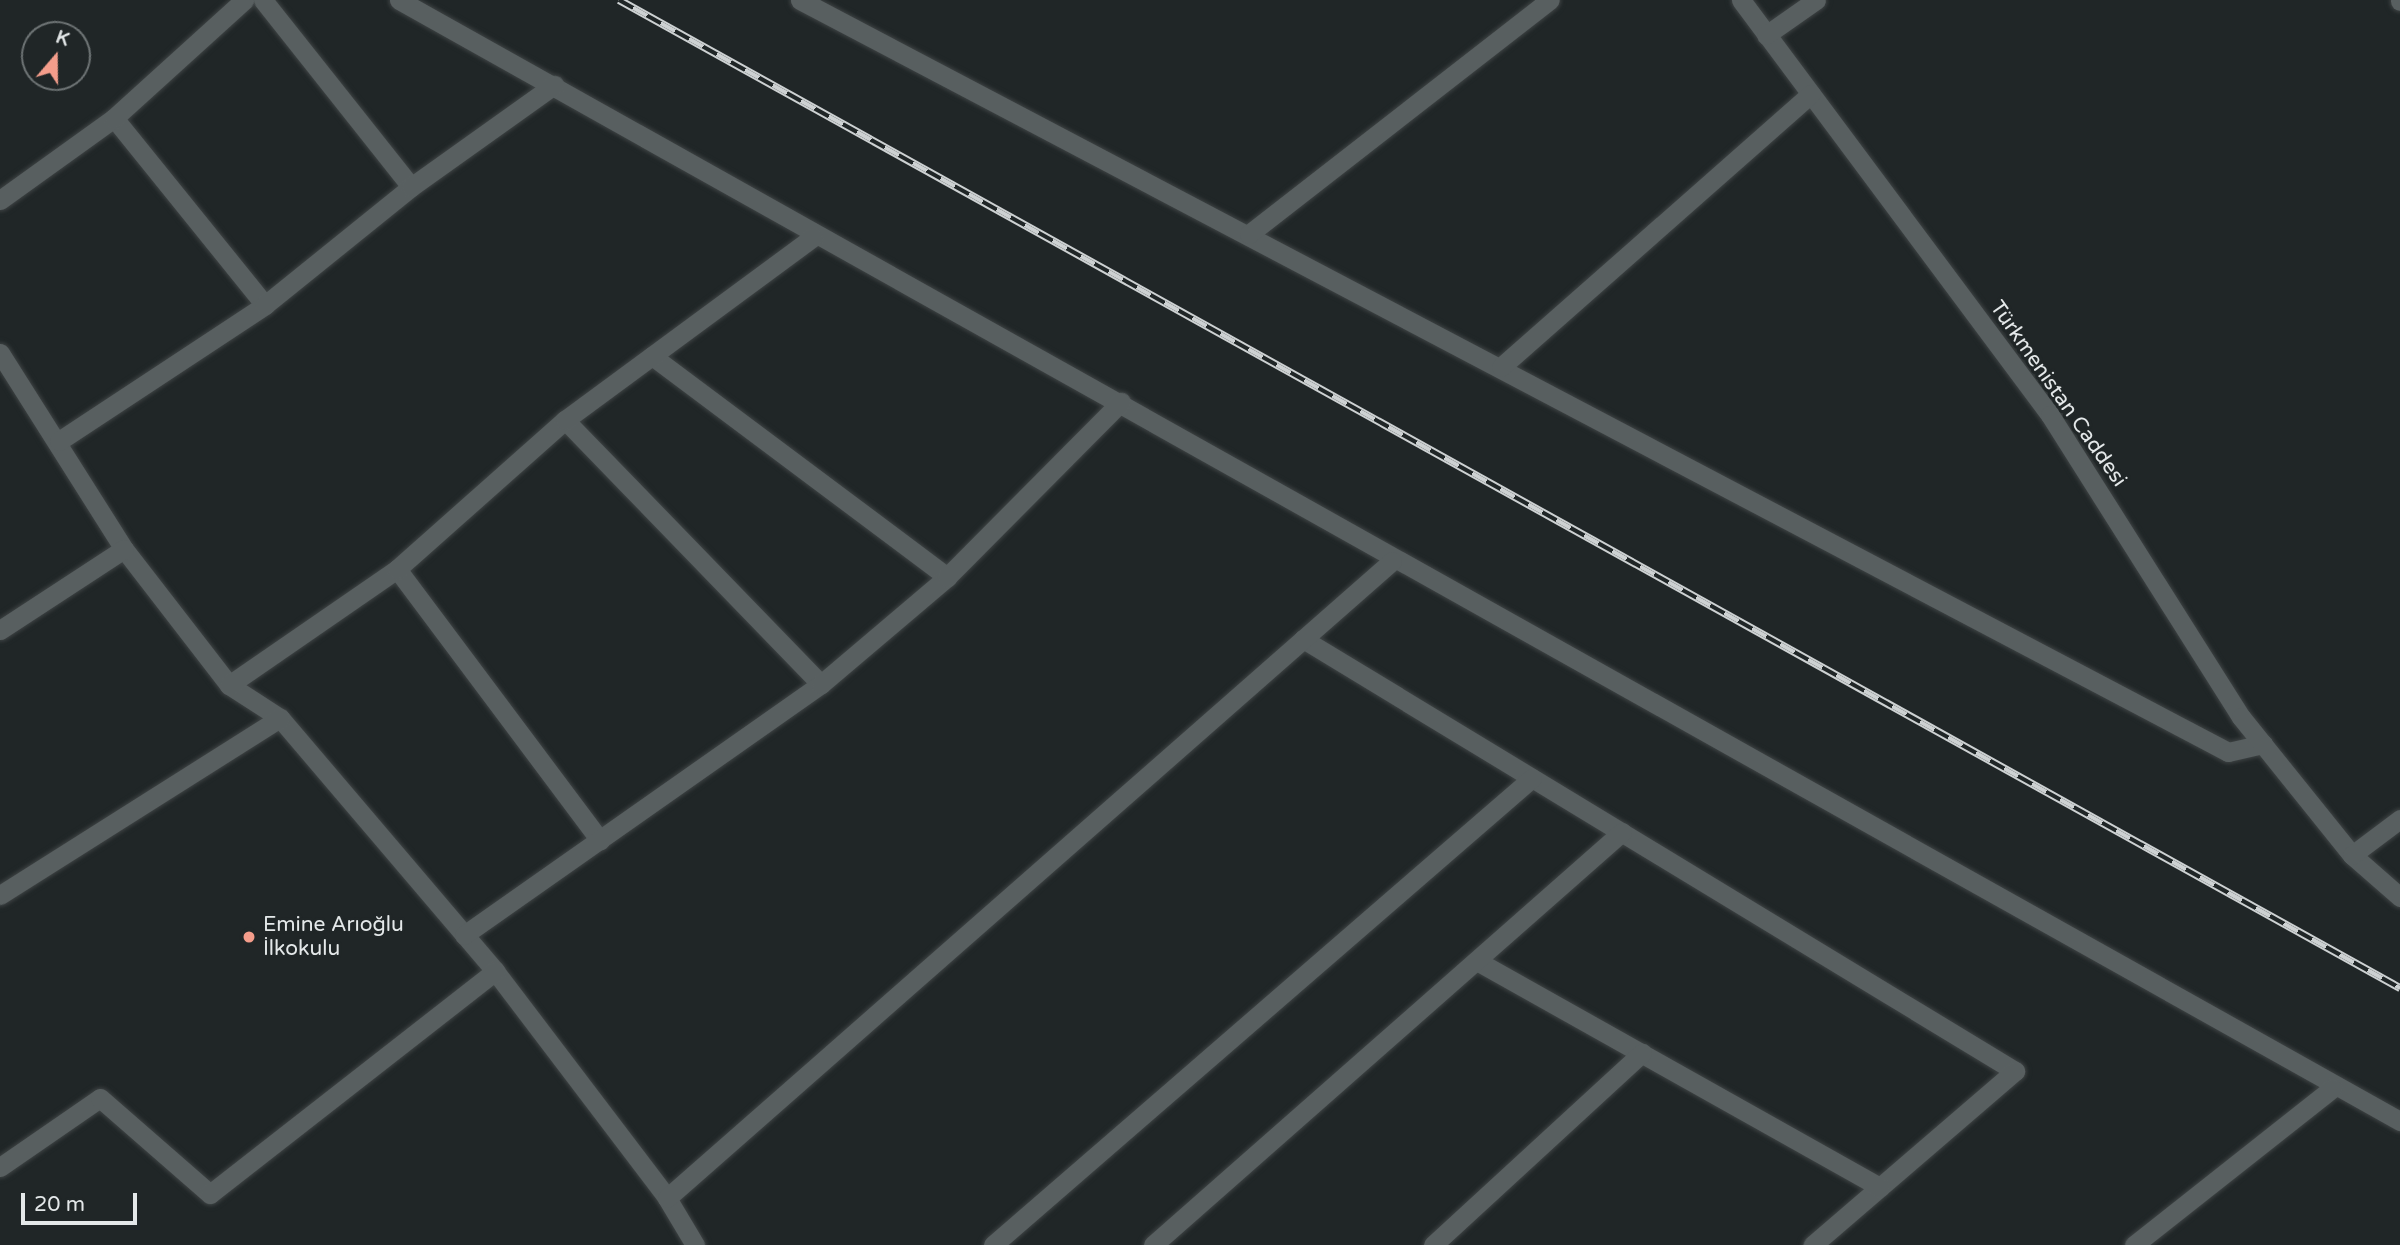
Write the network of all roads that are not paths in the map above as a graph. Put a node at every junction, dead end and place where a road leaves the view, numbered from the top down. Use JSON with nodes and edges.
{"nodes":[{"id":1,"x":244,"y":0,"type":"edge"},
{"id":2,"x":264,"y":0,"type":"edge"},
{"id":3,"x":399,"y":0,"type":"edge"},
{"id":4,"x":800,"y":0,"type":"edge"},
{"id":5,"x":1550,"y":0,"type":"edge"},
{"id":6,"x":1741,"y":0,"type":"edge"},
{"id":7,"x":1816,"y":0,"type":"edge"},
{"id":8,"x":1766,"y":35,"type":"junction"},
{"id":9,"x":554,"y":85,"type":"junction"},
{"id":10,"x":1811,"y":94,"type":"junction"},
{"id":11,"x":114,"y":118,"type":"junction"},
{"id":12,"x":411,"y":187,"type":"junction"},
{"id":13,"x":0,"y":200,"type":"edge"},
{"id":14,"x":1249,"y":234,"type":"junction"},
{"id":15,"x":814,"y":237,"type":"junction"},
{"id":16,"x":265,"y":305,"type":"junction"},
{"id":17,"x":652,"y":356,"type":"junction"},
{"id":18,"x":1,"y":357,"type":"edge"},
{"id":19,"x":1501,"y":367,"type":"junction"},
{"id":20,"x":1121,"y":402,"type":"junction"},
{"id":21,"x":565,"y":420,"type":"junction"},
{"id":22,"x":59,"y":441,"type":"junction"},
{"id":23,"x":124,"y":549,"type":"junction"},
{"id":24,"x":1392,"y":561,"type":"junction"},
{"id":25,"x":397,"y":569,"type":"junction"},
{"id":26,"x":947,"y":578,"type":"junction"},
{"id":27,"x":0,"y":630,"type":"edge"},
{"id":28,"x":1303,"y":639,"type":"junction"},
{"id":29,"x":821,"y":684,"type":"junction"},
{"id":30,"x":229,"y":685,"type":"junction"},
{"id":31,"x":280,"y":718,"type":"junction"},
{"id":32,"x":2263,"y":744,"type":"junction"},
{"id":33,"x":1532,"y":778,"type":"junction"},
{"id":34,"x":2400,"y":819,"type":"edge"},
{"id":35,"x":1622,"y":832,"type":"junction"},
{"id":36,"x":600,"y":840,"type":"junction"},
{"id":37,"x":2352,"y":855,"type":"junction"},
{"id":38,"x":0,"y":895,"type":"edge"},
{"id":39,"x":2400,"y":897,"type":"edge"},
{"id":40,"x":464,"y":935,"type":"junction"},
{"id":41,"x":1477,"y":961,"type":"junction"},
{"id":42,"x":495,"y":971,"type":"junction"},
{"id":43,"x":1642,"y":1053,"type":"junction"},
{"id":44,"x":2333,"y":1088,"type":"junction"},
{"id":45,"x":2400,"y":1121,"type":"edge"},
{"id":46,"x":0,"y":1167,"type":"edge"},
{"id":47,"x":1880,"y":1186,"type":"junction"},
{"id":48,"x":667,"y":1198,"type":"junction"},
{"id":49,"x":695,"y":1245,"type":"edge"},
{"id":50,"x":993,"y":1245,"type":"edge"},
{"id":51,"x":1153,"y":1245,"type":"edge"},
{"id":52,"x":1433,"y":1245,"type":"edge"},
{"id":53,"x":1812,"y":1245,"type":"edge"},
{"id":54,"x":2134,"y":1245,"type":"edge"}],
"edges":[{"from":1,"to":11,"type":"street"},
{"from":2,"to":12,"type":"street"},
{"from":3,"to":9,"type":"street"},
{"from":4,"to":14,"type":"street"},
{"from":5,"to":14,"type":"street"},
{"from":6,"to":8,"type":"street","name":"Türkmenistan Caddesi"},
{"from":7,"to":8,"type":"street"},
{"from":8,"to":10,"type":"street","name":"Türkmenistan Caddesi"},
{"from":9,"to":12,"type":"street"},
{"from":9,"to":15,"type":"street"},
{"from":10,"to":19,"type":"street"},
{"from":10,"to":32,"type":"street","name":"Türkmenistan Caddesi"},
{"from":11,"to":13,"type":"street"},
{"from":11,"to":16,"type":"street"},
{"from":12,"to":16,"type":"street"},
{"from":14,"to":19,"type":"street"},
{"from":15,"to":17,"type":"street"},
{"from":15,"to":20,"type":"street"},
{"from":16,"to":22,"type":"street"},
{"from":17,"to":21,"type":"street"},
{"from":17,"to":26,"type":"street"},
{"from":18,"to":22,"type":"street"},
{"from":19,"to":32,"type":"street"},
{"from":20,"to":24,"type":"street"},
{"from":20,"to":26,"type":"street"},
{"from":21,"to":25,"type":"street"},
{"from":21,"to":29,"type":"street"},
{"from":22,"to":23,"type":"street"},
{"from":23,"to":27,"type":"street"},
{"from":23,"to":30,"type":"street"},
{"from":24,"to":28,"type":"street"},
{"from":24,"to":44,"type":"street"},
{"from":25,"to":30,"type":"street"},
{"from":25,"to":36,"type":"street"},
{"from":26,"to":29,"type":"street"},
{"from":28,"to":33,"type":"street"},
{"from":28,"to":48,"type":"street"},
{"from":29,"to":36,"type":"street"},
{"from":30,"to":31,"type":"street"},
{"from":31,"to":38,"type":"street"},
{"from":31,"to":40,"type":"street"},
{"from":32,"to":37,"type":"street","name":"Türkmenistan Caddesi"},
{"from":33,"to":35,"type":"street"},
{"from":33,"to":50,"type":"street"},
{"from":34,"to":37,"type":"street"},
{"from":35,"to":41,"type":"street"},
{"from":35,"to":47,"type":"street"},
{"from":36,"to":40,"type":"street"},
{"from":37,"to":39,"type":"street","name":"Türkmenistan Caddesi"},
{"from":40,"to":42,"type":"street"},
{"from":41,"to":43,"type":"street"},
{"from":41,"to":51,"type":"street"},
{"from":42,"to":46,"type":"street"},
{"from":42,"to":48,"type":"street"},
{"from":43,"to":47,"type":"street"},
{"from":43,"to":52,"type":"street"},
{"from":44,"to":45,"type":"street"},
{"from":44,"to":54,"type":"street"},
{"from":47,"to":53,"type":"street"},
{"from":48,"to":49,"type":"street"}]}
